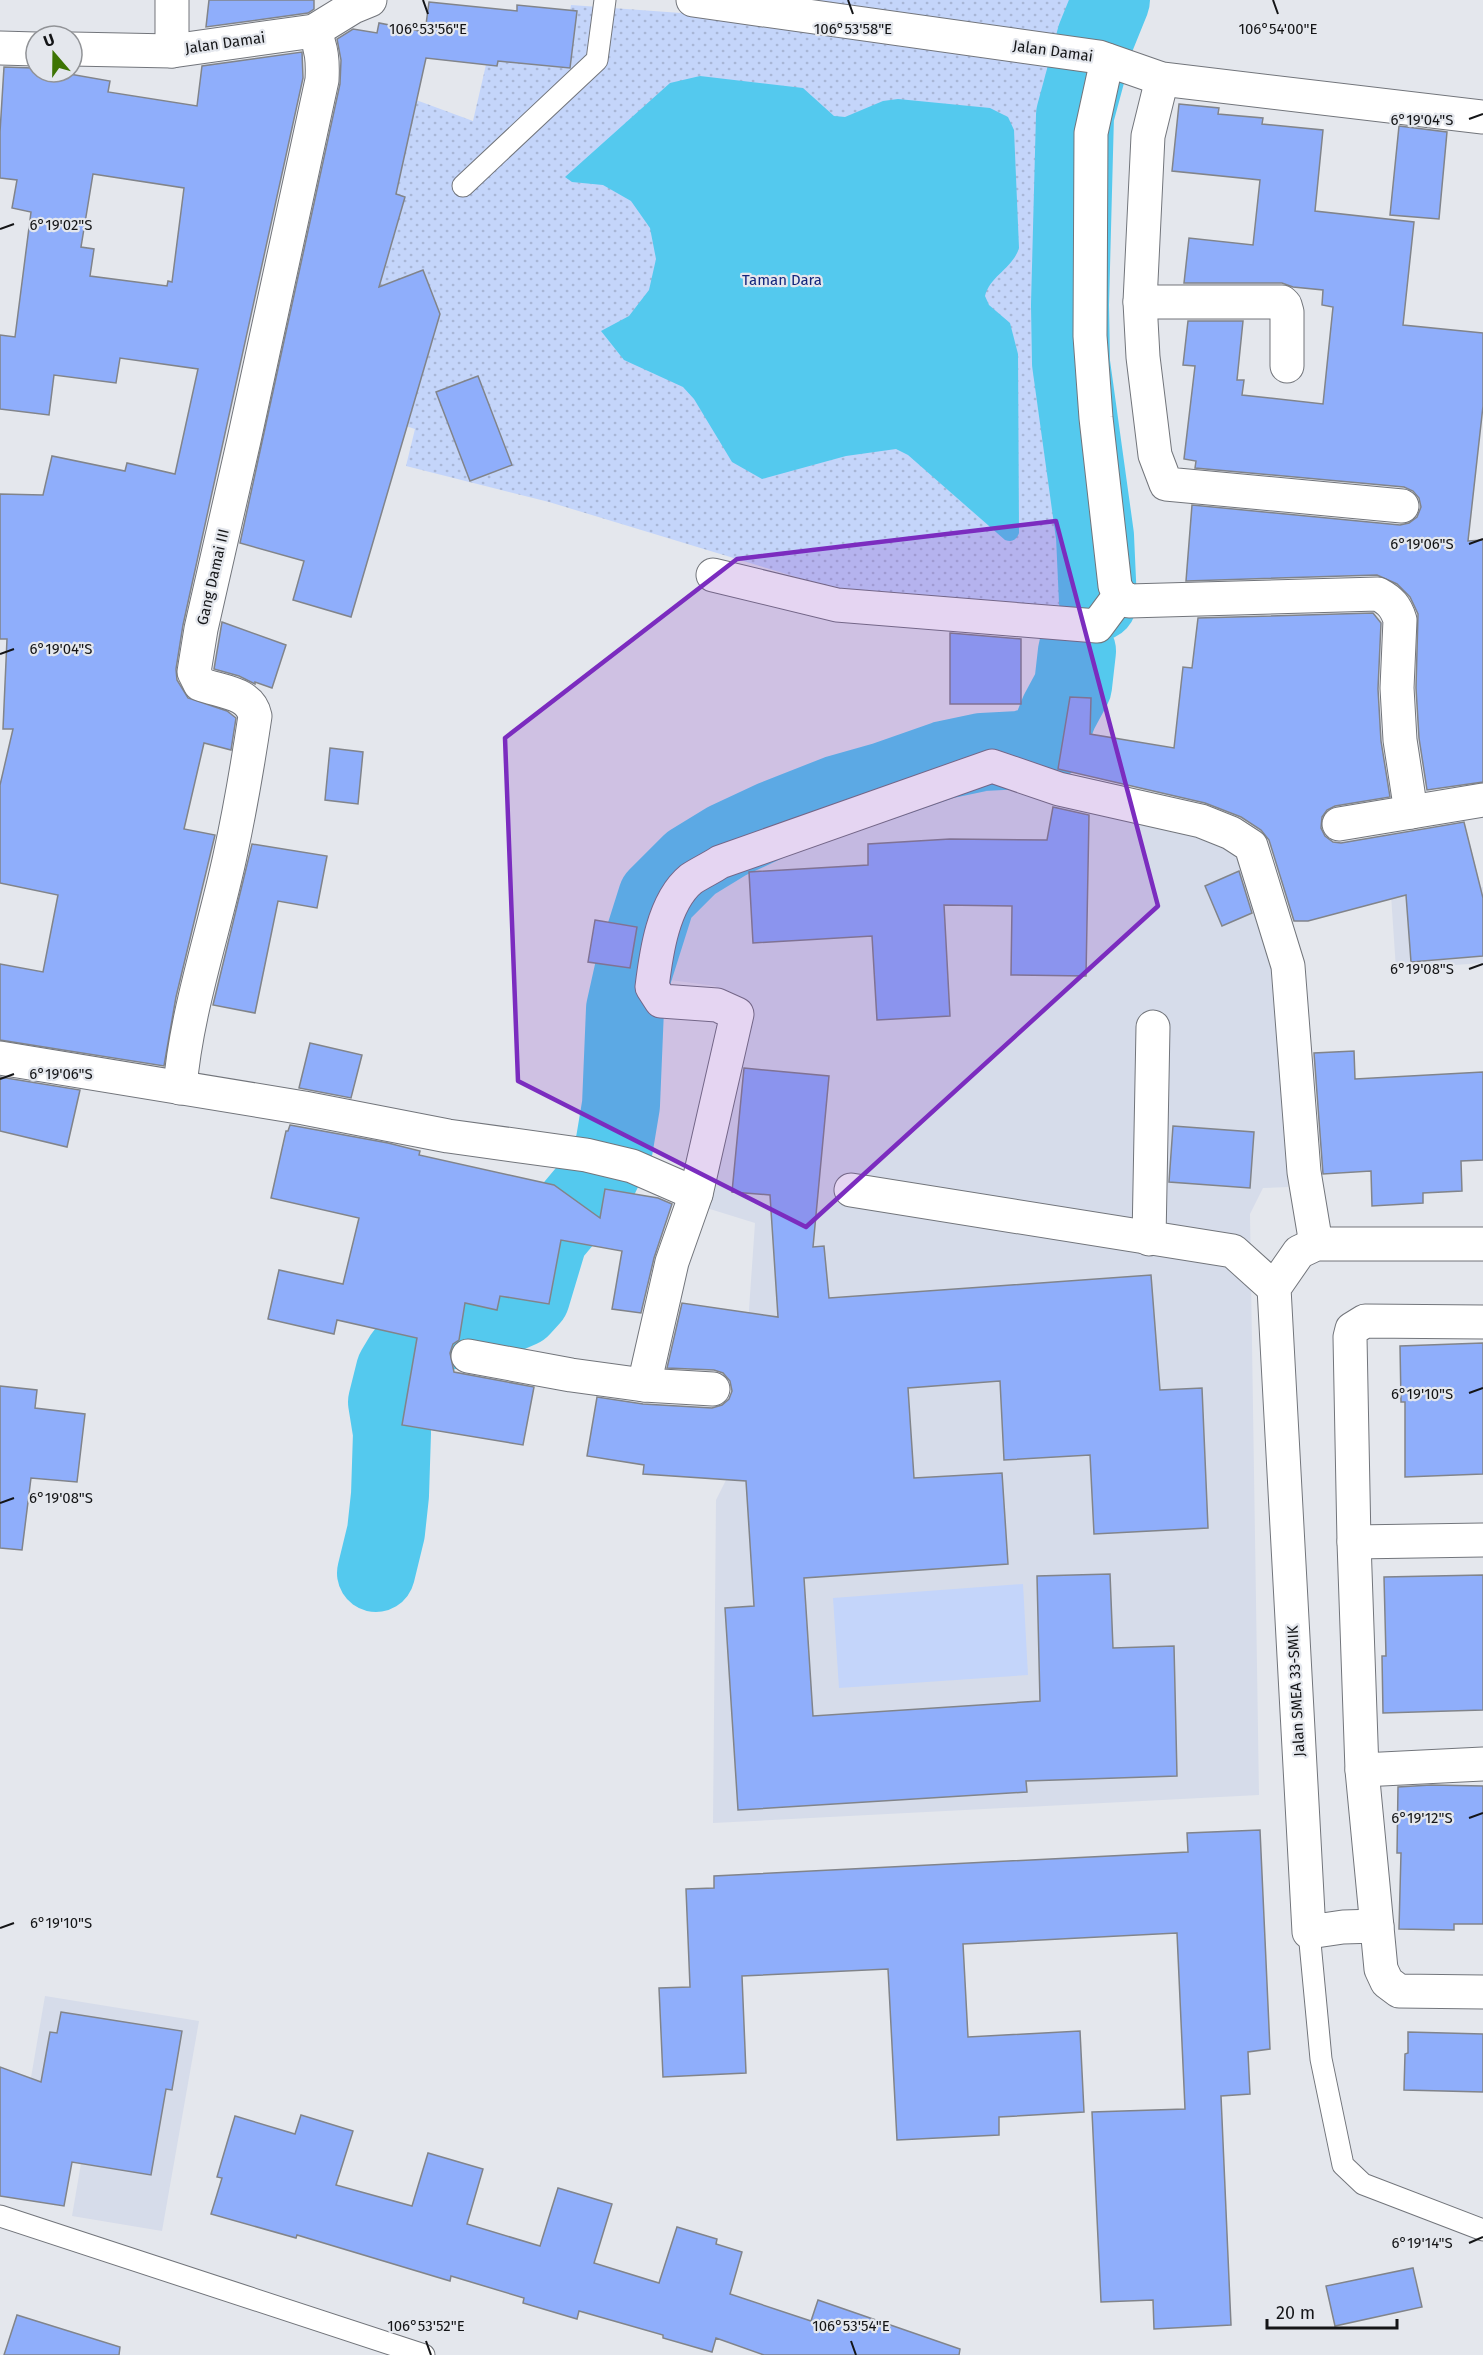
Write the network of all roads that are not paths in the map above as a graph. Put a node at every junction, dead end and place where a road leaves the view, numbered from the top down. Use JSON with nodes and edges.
{"nodes":[{"id":1,"x":172,"y":0,"type":"edge"},
{"id":2,"x":370,"y":0,"type":"edge"},
{"id":3,"x":605,"y":0,"type":"edge"},
{"id":4,"x":693,"y":0,"type":"edge"},
{"id":5,"x":314,"y":31,"type":"junction"},
{"id":6,"x":0,"y":48,"type":"edge"},
{"id":7,"x":24,"y":49,"type":"edge"},
{"id":8,"x":84,"y":49,"type":"edge"},
{"id":9,"x":172,"y":51,"type":"junction"},
{"id":10,"x":1094,"y":57,"type":"junction"},
{"id":11,"x":1162,"y":79,"type":"junction"},
{"id":12,"x":1483,"y":117,"type":"edge"},
{"id":13,"x":463,"y":186,"type":"dead end"},
{"id":14,"x":1140,"y":302,"type":"junction"},
{"id":15,"x":1287,"y":366,"type":"dead end"},
{"id":16,"x":1402,"y":506,"type":"dead end"},
{"id":17,"x":713,"y":575,"type":"dead end"},
{"id":18,"x":1120,"y":595,"type":"junction"},
{"id":19,"x":1483,"y":800,"type":"edge"},
{"id":20,"x":1411,"y":812,"type":"junction"},
{"id":21,"x":1339,"y":824,"type":"dead end"},
{"id":22,"x":1153,"y":1027,"type":"dead end"},
{"id":23,"x":0,"y":1058,"type":"edge"},
{"id":24,"x":180,"y":1089,"type":"junction"},
{"id":25,"x":851,"y":1190,"type":"dead end"},
{"id":26,"x":696,"y":1194,"type":"junction"},
{"id":27,"x":1149,"y":1239,"type":"junction"},
{"id":28,"x":1483,"y":1244,"type":"edge"},
{"id":29,"x":1316,"y":1245,"type":"junction"},
{"id":30,"x":1274,"y":1288,"type":"junction"},
{"id":31,"x":1483,"y":1322,"type":"edge"},
{"id":32,"x":468,"y":1356,"type":"dead end"},
{"id":33,"x":644,"y":1385,"type":"junction"},
{"id":34,"x":713,"y":1389,"type":"dead end"},
{"id":35,"x":1483,"y":1540,"type":"edge"},
{"id":36,"x":1354,"y":1542,"type":"junction"},
{"id":37,"x":1483,"y":1764,"type":"edge"},
{"id":38,"x":1362,"y":1770,"type":"junction"},
{"id":39,"x":1377,"y":1926,"type":"junction"},
{"id":40,"x":1309,"y":1932,"type":"junction"},
{"id":41,"x":1483,"y":1992,"type":"edge"},
{"id":42,"x":0,"y":2216,"type":"edge"},
{"id":43,"x":1483,"y":2230,"type":"edge"},
{"id":44,"x":424,"y":2355,"type":"edge"}],
"edges":[{"from":1,"to":9,"type":"street"},
{"from":2,"to":5,"type":"street","name":"Jalan Damai"},
{"from":3,"to":13,"type":"lane"},
{"from":4,"to":10,"type":"street","name":"Jalan Damai"},
{"from":5,"to":9,"type":"street","name":"Jalan Damai"},
{"from":5,"to":24,"type":"street","name":"Gang Damai III"},
{"from":6,"to":7,"type":"street"},
{"from":8,"to":9,"type":"street","name":"Jalan Damai"},
{"from":10,"to":11,"type":"street","name":"Jalan Damai"},
{"from":10,"to":18,"type":"street"},
{"from":11,"to":12,"type":"street","name":"Jalan Damai"},
{"from":11,"to":14,"type":"street"},
{"from":14,"to":15,"type":"street"},
{"from":14,"to":16,"type":"street"},
{"from":17,"to":18,"type":"street"},
{"from":18,"to":20,"type":"street"},
{"from":19,"to":20,"type":"street"},
{"from":20,"to":21,"type":"street"},
{"from":22,"to":27,"type":"street"},
{"from":23,"to":24,"type":"street"},
{"from":24,"to":26,"type":"street"},
{"from":25,"to":27,"type":"street"},
{"from":26,"to":29,"type":"street"},
{"from":26,"to":33,"type":"street"},
{"from":27,"to":30,"type":"street"},
{"from":28,"to":29,"type":"street"},
{"from":29,"to":30,"type":"street"},
{"from":30,"to":40,"type":"street","name":"Jalan SMEA 33-SMIK"},
{"from":31,"to":36,"type":"street"},
{"from":32,"to":33,"type":"street"},
{"from":33,"to":34,"type":"street"},
{"from":35,"to":36,"type":"street"},
{"from":36,"to":38,"type":"street"},
{"from":37,"to":38,"type":"street"},
{"from":38,"to":39,"type":"street"},
{"from":39,"to":40,"type":"street"},
{"from":39,"to":41,"type":"street"},
{"from":40,"to":43,"type":"lane","name":"Jalan SMEA 33-SMIK"},
{"from":42,"to":44,"type":"lane"}]}
